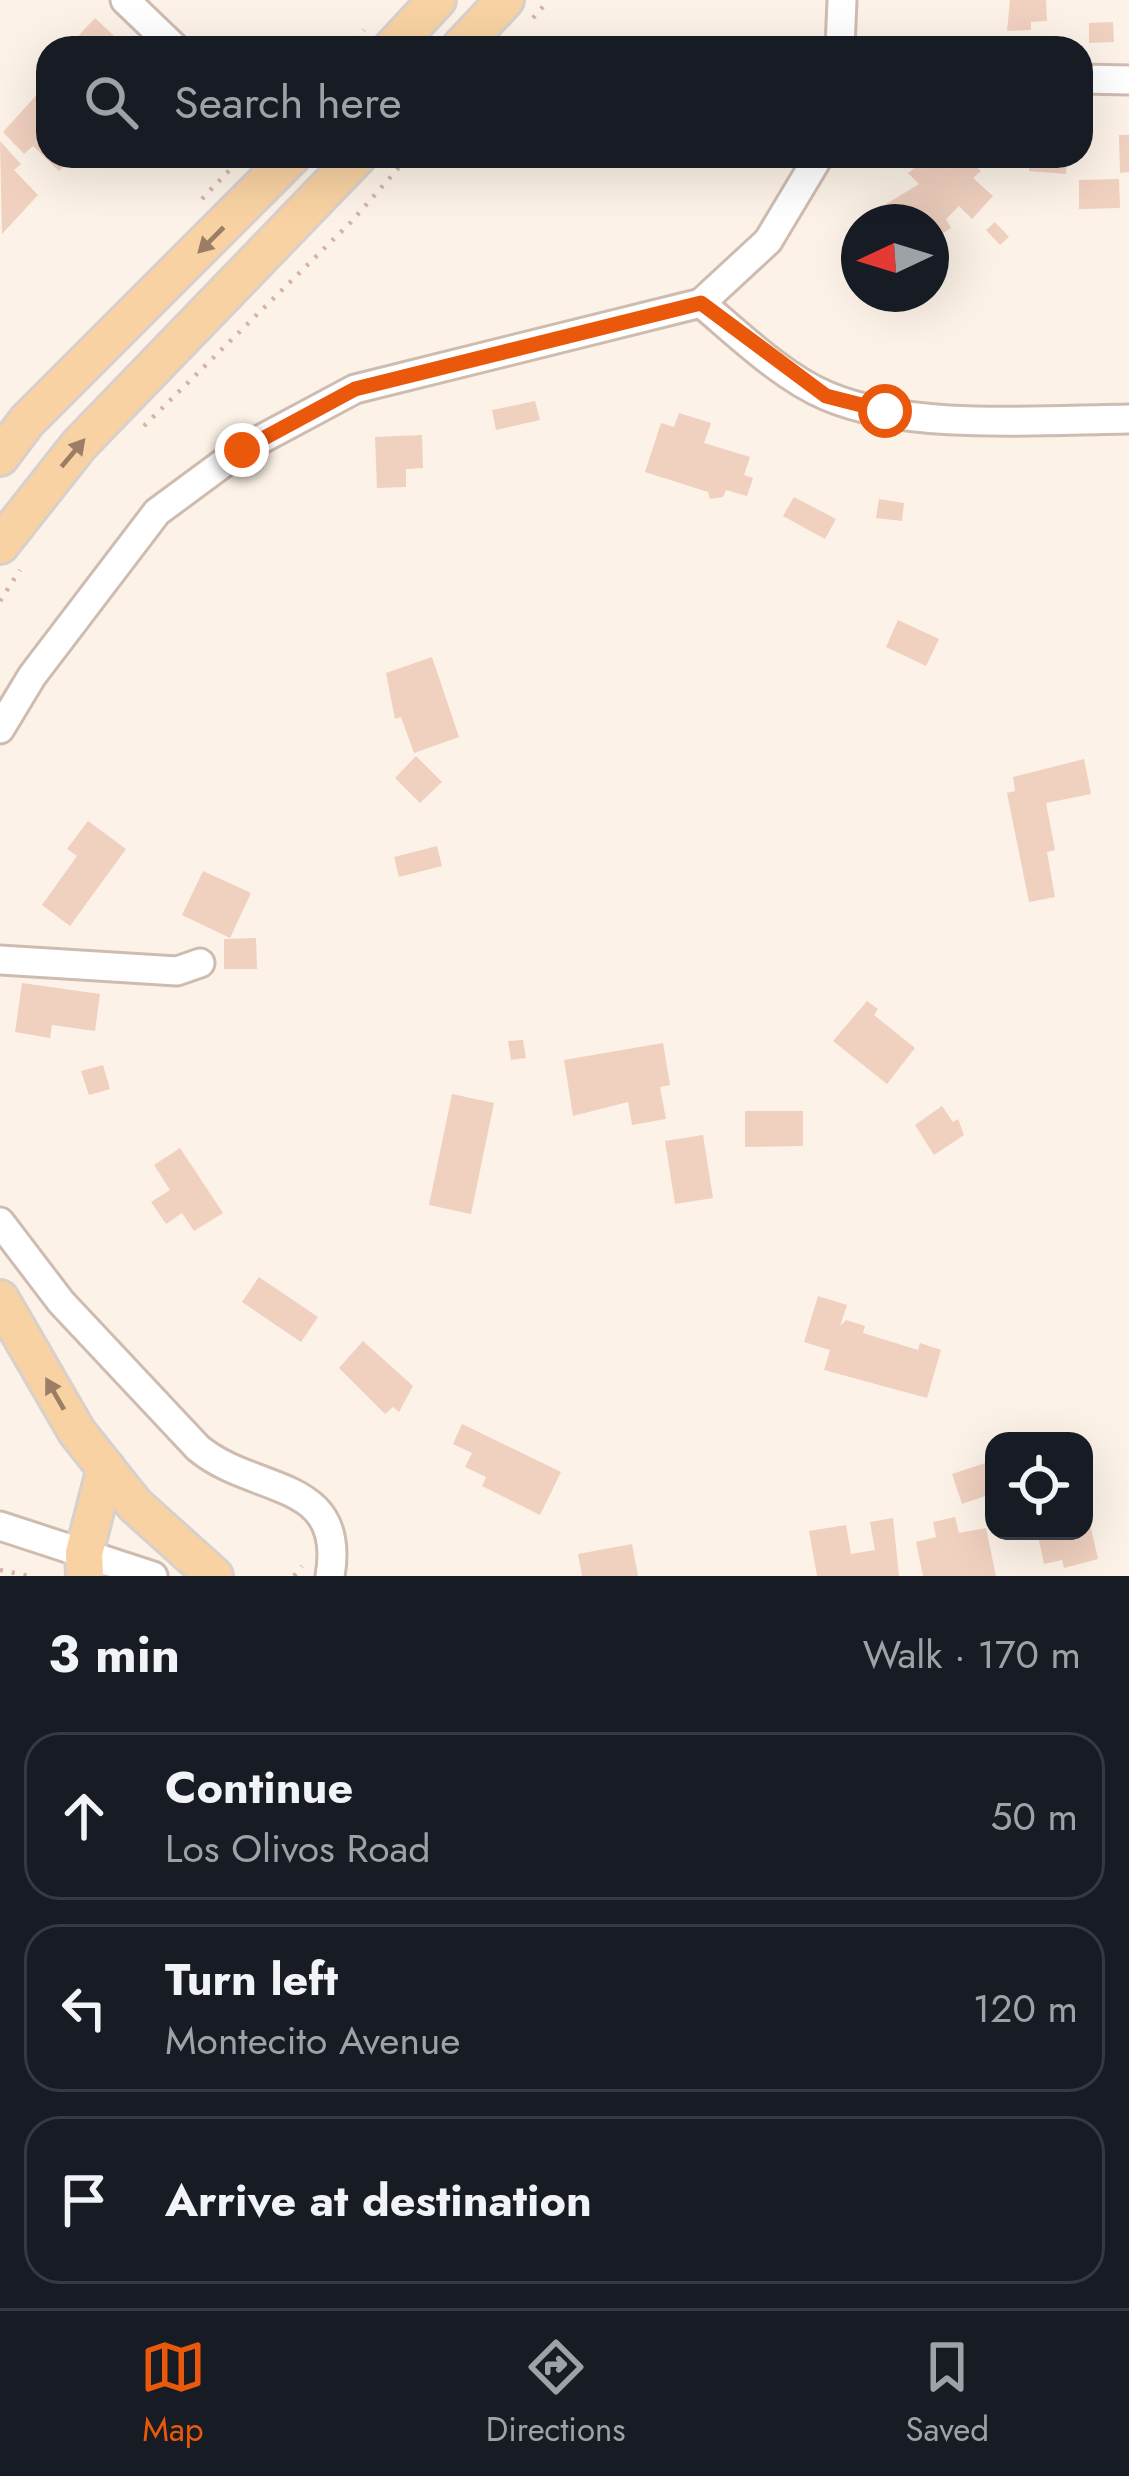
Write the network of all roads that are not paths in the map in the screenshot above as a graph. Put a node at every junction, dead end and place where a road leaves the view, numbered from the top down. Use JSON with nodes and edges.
{"nodes":[{"id":1,"x":125,"y":0,"type":"edge"},
{"id":2,"x":437,"y":0,"type":"edge"},
{"id":3,"x":505,"y":0,"type":"edge"},
{"id":4,"x":842,"y":0,"type":"edge"},
{"id":5,"x":162,"y":36,"type":"edge"},
{"id":6,"x":403,"y":36,"type":"edge"},
{"id":7,"x":471,"y":36,"type":"edge"},
{"id":8,"x":840,"y":36,"type":"edge"},
{"id":9,"x":1093,"y":80,"type":"edge"},
{"id":10,"x":1129,"y":80,"type":"edge"},
{"id":11,"x":279,"y":168,"type":"edge"},
{"id":12,"x":346,"y":168,"type":"edge"},
{"id":13,"x":812,"y":168,"type":"edge"},
{"id":14,"x":701,"y":303,"type":"junction"},
{"id":15,"x":1129,"y":419,"type":"edge"},
{"id":16,"x":0,"y":458,"type":"edge"},
{"id":17,"x":11,"y":556,"type":"edge"},
{"id":18,"x":0,"y":729,"type":"edge"},
{"id":19,"x":0,"y":960,"type":"edge"},
{"id":20,"x":200,"y":963,"type":"dead end"},
{"id":21,"x":0,"y":1222,"type":"edge"},
{"id":22,"x":0,"y":1299,"type":"edge"},
{"id":23,"x":106,"y":1468,"type":"junction"},
{"id":24,"x":0,"y":1526,"type":"edge"},
{"id":25,"x":85,"y":1564,"type":"edge"},
{"id":26,"x":153,"y":1576,"type":"edge"},
{"id":27,"x":214,"y":1576,"type":"edge"},
{"id":28,"x":330,"y":1576,"type":"edge"}],
"edges":[{"from":1,"to":5,"type":"street"},
{"from":2,"to":6,"type":"main road"},
{"from":3,"to":7,"type":"main road"},
{"from":4,"to":8,"type":"street"},
{"from":9,"to":10,"type":"street"},
{"from":11,"to":16,"type":"main road","one_way":true},
{"from":17,"to":12,"type":"main road","one_way":true},
{"from":13,"to":14,"type":"street"},
{"from":14,"to":15,"type":"street"},
{"from":14,"to":18,"type":"street"},
{"from":19,"to":20,"type":"street"},
{"from":21,"to":28,"type":"street"},
{"from":23,"to":22,"type":"main road","one_way":true},
{"from":23,"to":25,"type":"main road"},
{"from":23,"to":27,"type":"main road"},
{"from":24,"to":25,"type":"street"},
{"from":25,"to":26,"type":"street"}]}
